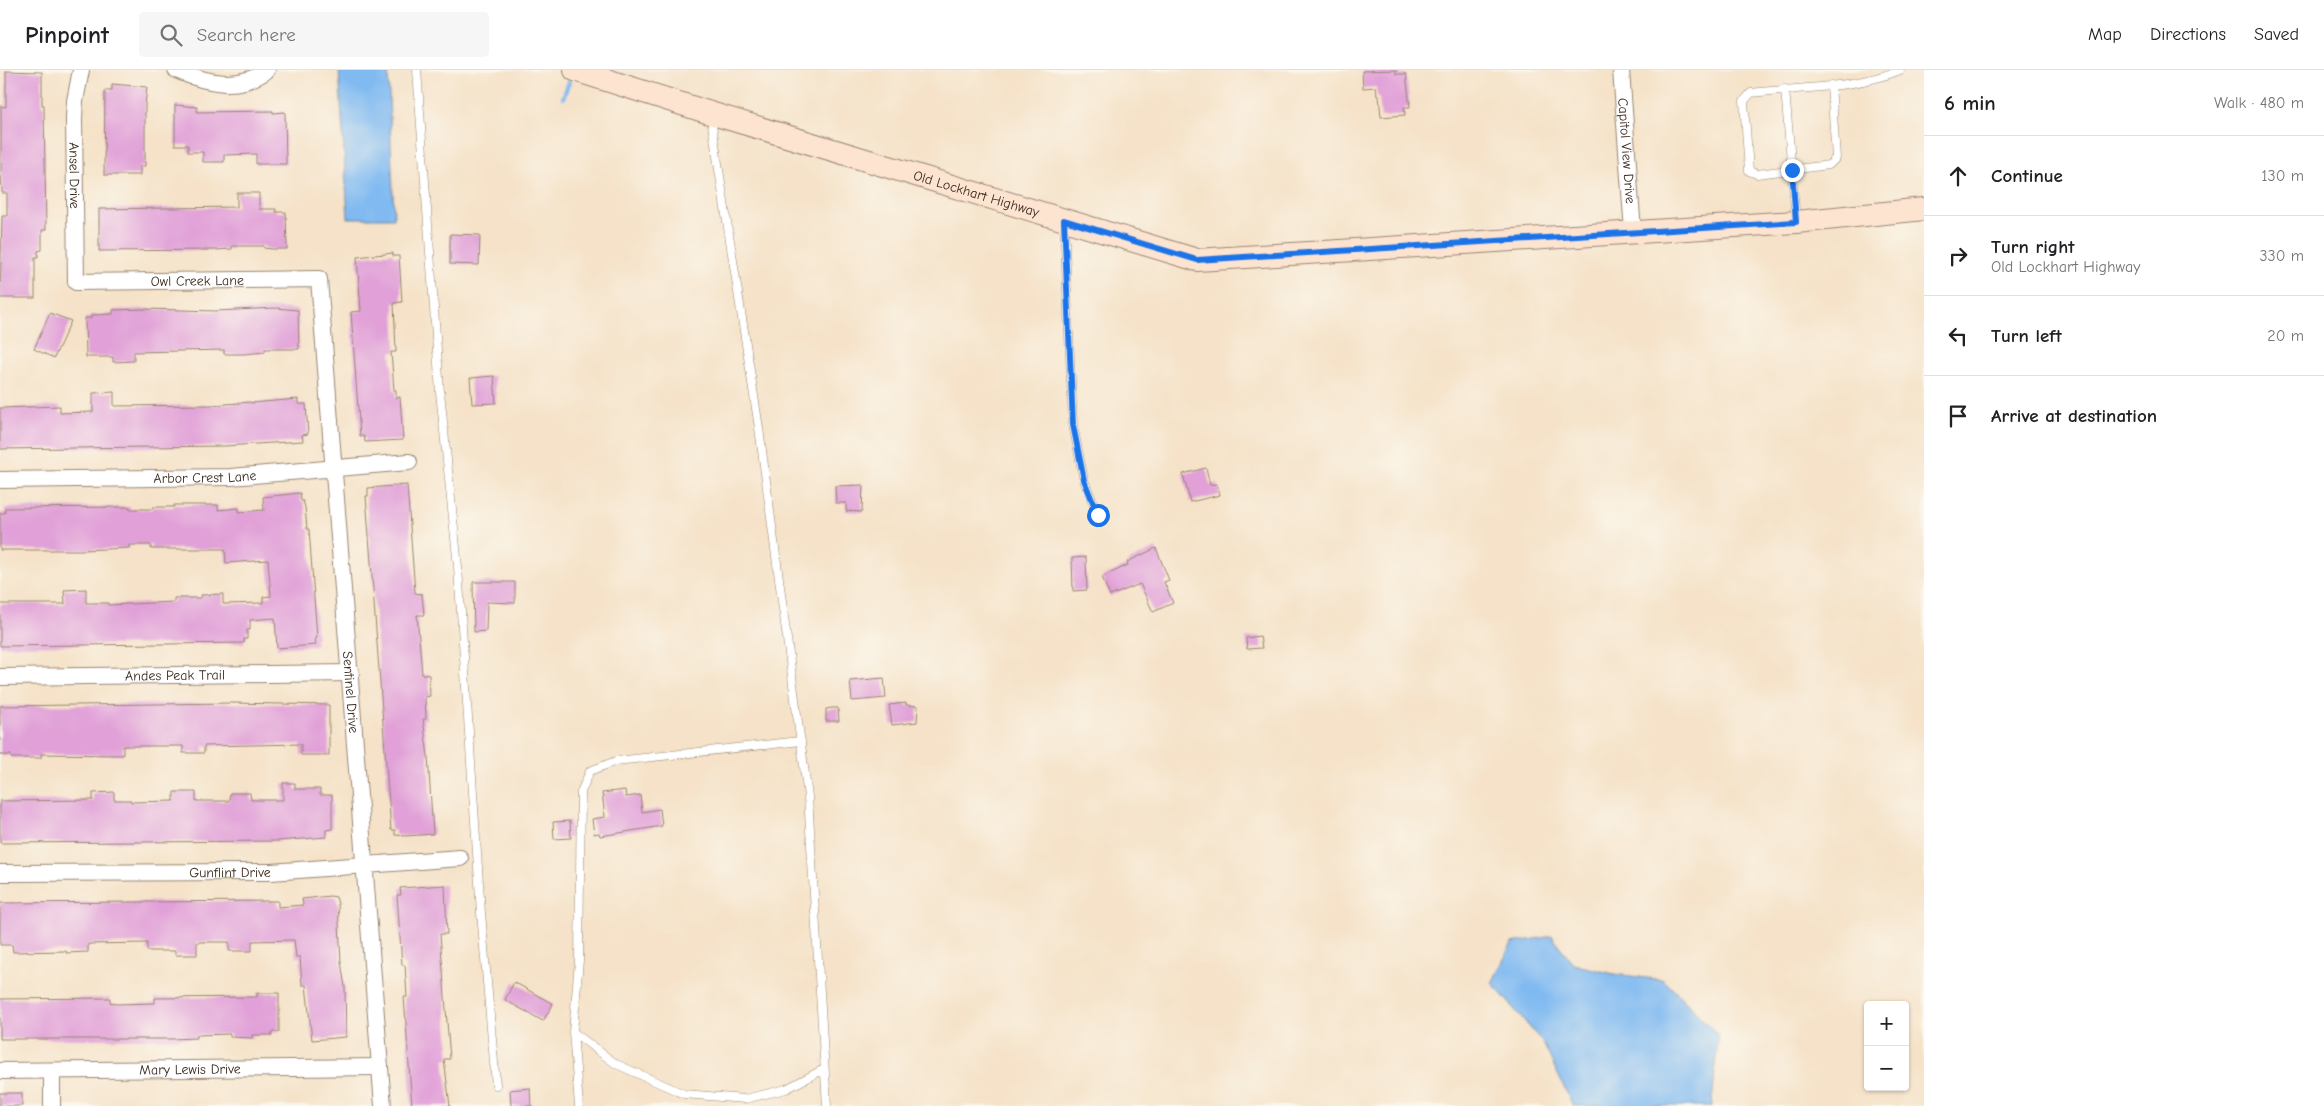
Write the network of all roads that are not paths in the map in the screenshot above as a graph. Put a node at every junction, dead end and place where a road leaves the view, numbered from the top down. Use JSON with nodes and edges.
{"nodes":[{"id":1,"x":81,"y":70,"type":"edge"},
{"id":2,"x":176,"y":70,"type":"edge"},
{"id":3,"x":267,"y":70,"type":"edge"},
{"id":4,"x":417,"y":70,"type":"edge"},
{"id":5,"x":575,"y":70,"type":"edge"},
{"id":6,"x":1622,"y":70,"type":"edge"},
{"id":7,"x":1900,"y":70,"type":"edge"},
{"id":8,"x":1831,"y":84,"type":"junction"},
{"id":9,"x":1785,"y":88,"type":"junction"},
{"id":10,"x":710,"y":113,"type":"junction"},
{"id":11,"x":1792,"y":170,"type":"junction"},
{"id":12,"x":1924,"y":209,"type":"edge"},
{"id":13,"x":1064,"y":220,"type":"junction"},
{"id":14,"x":1796,"y":222,"type":"junction"},
{"id":15,"x":1633,"y":232,"type":"junction"},
{"id":16,"x":319,"y":279,"type":"joint"},
{"id":17,"x":76,"y":282,"type":"joint"},
{"id":18,"x":409,"y":462,"type":"dead end"},
{"id":19,"x":334,"y":469,"type":"junction"},
{"id":20,"x":0,"y":480,"type":"edge"},
{"id":21,"x":1098,"y":515,"type":"dead end"},
{"id":22,"x":351,"y":673,"type":"junction"},
{"id":23,"x":0,"y":677,"type":"edge"},
{"id":24,"x":801,"y":741,"type":"junction"},
{"id":25,"x":460,"y":858,"type":"dead end"},
{"id":26,"x":364,"y":865,"type":"junction"},
{"id":27,"x":0,"y":874,"type":"edge"},
{"id":28,"x":573,"y":1032,"type":"junction"},
{"id":29,"x":380,"y":1067,"type":"junction"},
{"id":30,"x":824,"y":1069,"type":"junction"},
{"id":31,"x":0,"y":1072,"type":"edge"},
{"id":32,"x":52,"y":1072,"type":"junction"},
{"id":33,"x":496,"y":1085,"type":"dead end"},
{"id":34,"x":52,"y":1106,"type":"edge"},
{"id":35,"x":383,"y":1106,"type":"edge"},
{"id":36,"x":579,"y":1106,"type":"edge"},
{"id":37,"x":827,"y":1106,"type":"edge"}],
"edges":[{"from":1,"to":17,"type":"street","name":"Ansel Drive"},
{"from":2,"to":3,"type":"street"},
{"from":4,"to":33,"type":"lane"},
{"from":5,"to":10,"type":"street","name":"Old Lockhart Highway"},
{"from":6,"to":15,"type":"street","name":"Capitol View Drive"},
{"from":7,"to":8,"type":"lane"},
{"from":8,"to":9,"type":"lane"},
{"from":8,"to":11,"type":"lane"},
{"from":9,"to":11,"type":"lane"},
{"from":9,"to":11,"type":"lane"},
{"from":10,"to":13,"type":"street","name":"Old Lockhart Highway"},
{"from":10,"to":24,"type":"lane"},
{"from":11,"to":14,"type":"lane"},
{"from":12,"to":14,"type":"street","name":"Old Lockhart Highway"},
{"from":13,"to":15,"type":"street","name":"Old Lockhart Highway"},
{"from":13,"to":21,"type":"lane"},
{"from":14,"to":15,"type":"street","name":"Old Lockhart Highway"},
{"from":16,"to":17,"type":"street","name":"Owl Creek Lane"},
{"from":16,"to":19,"type":"street","name":"Sentinel Drive"},
{"from":18,"to":19,"type":"street","name":"Arbor Crest Lane"},
{"from":19,"to":20,"type":"street","name":"Arbor Crest Lane"},
{"from":19,"to":22,"type":"street","name":"Sentinel Drive"},
{"from":22,"to":23,"type":"street","name":"Andes Peak Trail"},
{"from":22,"to":26,"type":"street","name":"Sentinel Drive"},
{"from":24,"to":28,"type":"lane"},
{"from":24,"to":30,"type":"lane"},
{"from":25,"to":26,"type":"street","name":"Gunflint Drive"},
{"from":26,"to":27,"type":"street","name":"Gunflint Drive"},
{"from":26,"to":29,"type":"street","name":"Sentinel Drive"},
{"from":28,"to":30,"type":"lane"},
{"from":28,"to":36,"type":"lane"},
{"from":29,"to":32,"type":"street","name":"Mary Lewis Drive"},
{"from":29,"to":35,"type":"street","name":"Sentinel Drive"},
{"from":30,"to":37,"type":"lane"},
{"from":31,"to":32,"type":"street","name":"Mary Lewis Drive"},
{"from":32,"to":34,"type":"street"}]}
